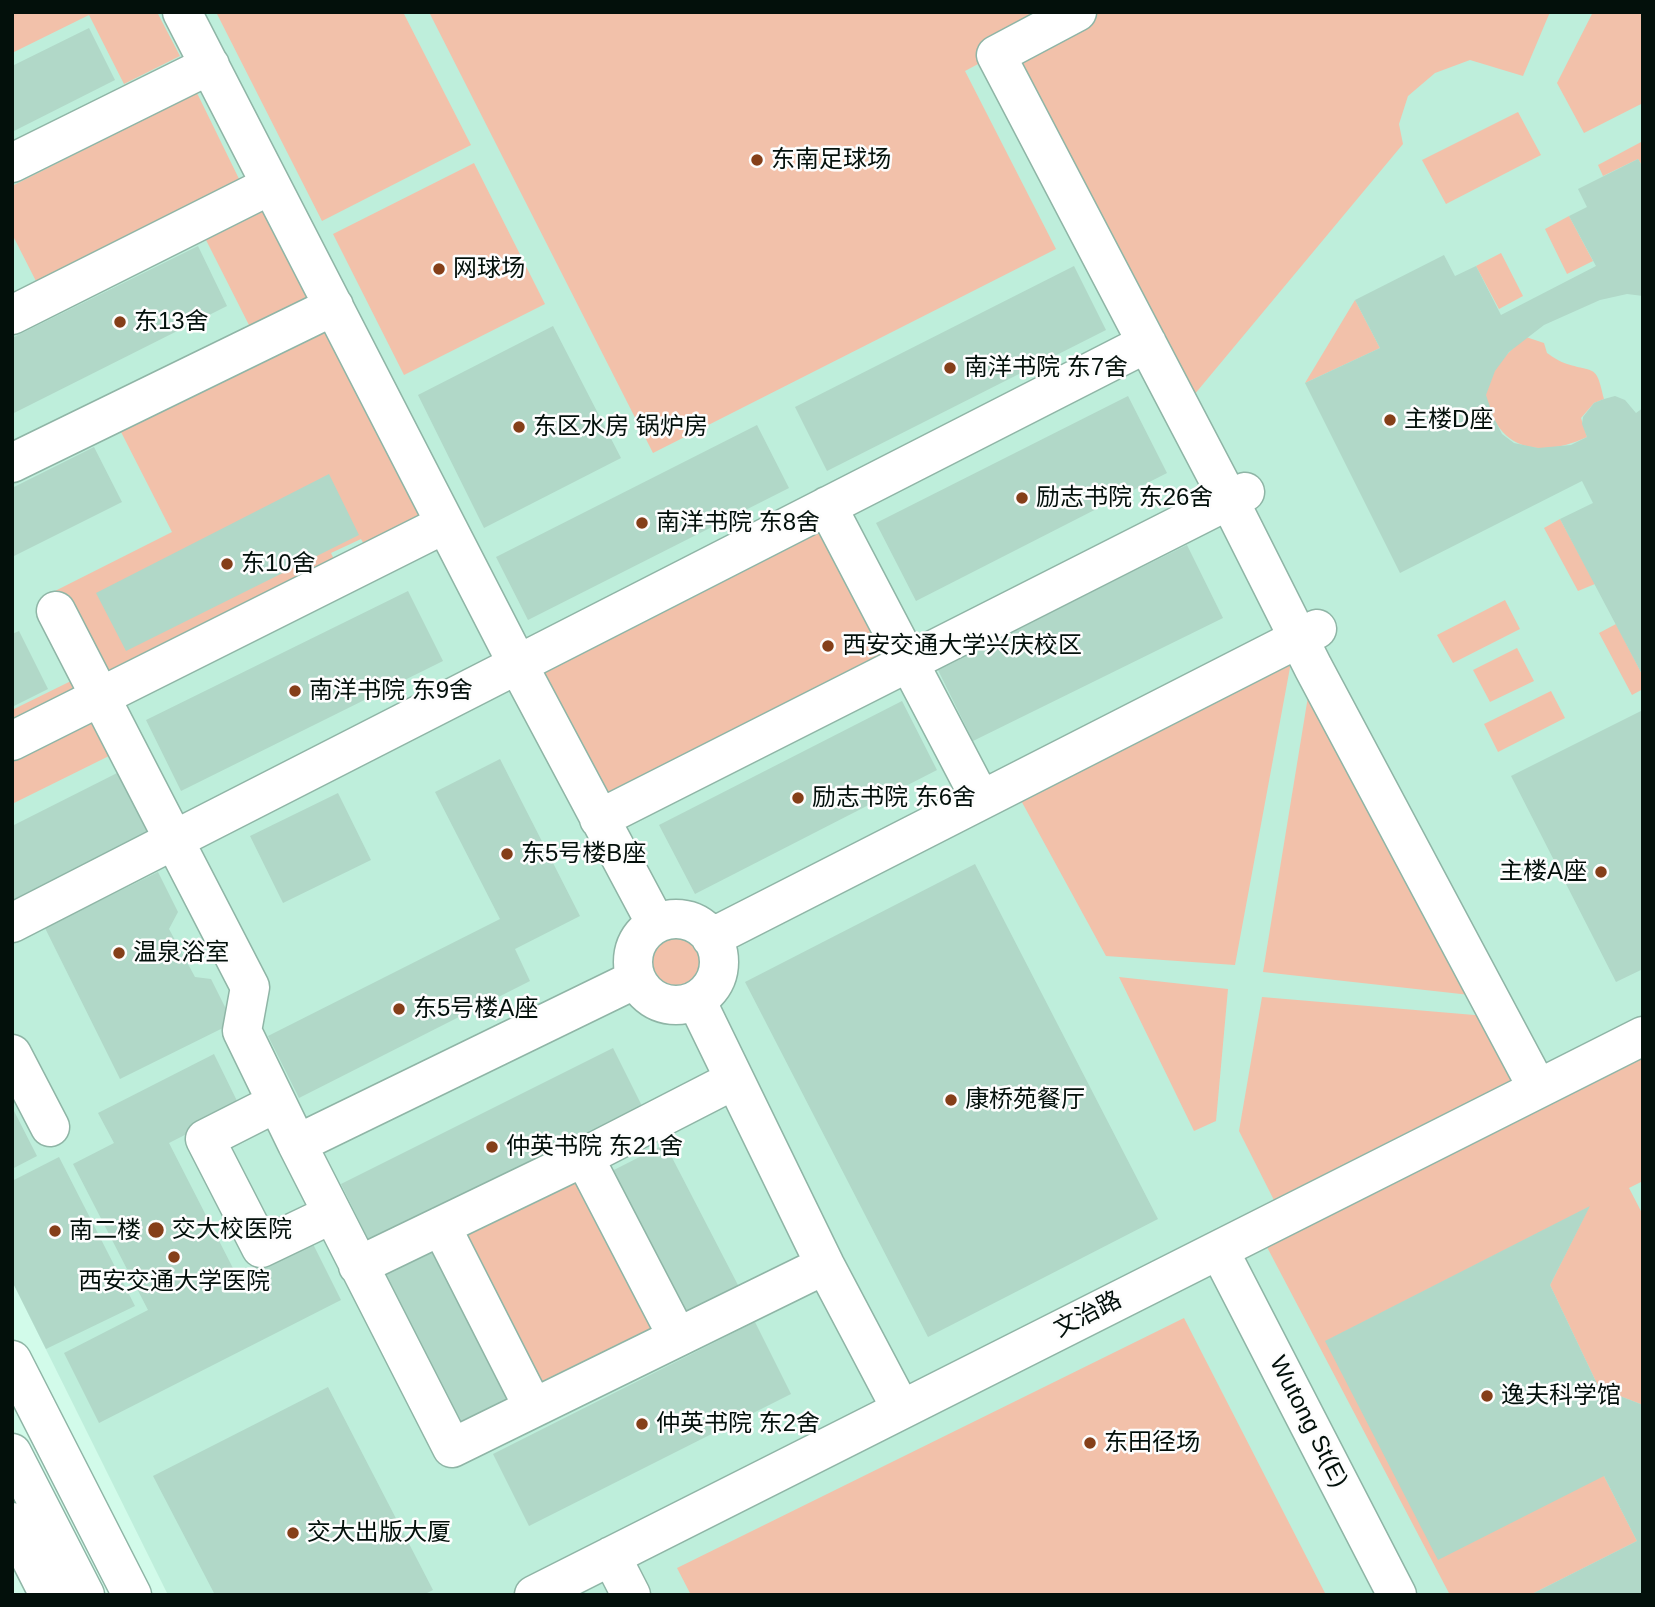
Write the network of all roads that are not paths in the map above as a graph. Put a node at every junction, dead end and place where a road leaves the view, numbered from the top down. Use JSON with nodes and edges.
{"nodes":[{"id":1,"x":182,"y":12,"type":"edge"},
{"id":2,"x":1077,"y":12,"type":"edge"},
{"id":3,"x":1013,"y":46,"type":"junction"},
{"id":4,"x":210,"y":65,"type":"junction"},
{"id":5,"x":12,"y":163,"type":"edge"},
{"id":6,"x":271,"y":185,"type":"junction"},
{"id":7,"x":334,"y":306,"type":"junction"},
{"id":8,"x":12,"y":315,"type":"edge"},
{"id":9,"x":1147,"y":343,"type":"junction"},
{"id":10,"x":12,"y":463,"type":"edge"},
{"id":11,"x":1237,"y":496,"type":"junction"},
{"id":12,"x":827,"y":506,"type":"junction"},
{"id":13,"x":445,"y":524,"type":"junction"},
{"id":14,"x":56,"y":611,"type":"dead end"},
{"id":15,"x":1308,"y":634,"type":"junction"},
{"id":16,"x":908,"y":662,"type":"junction"},
{"id":17,"x":517,"y":663,"type":"junction"},
{"id":18,"x":101,"y":697,"type":"junction"},
{"id":19,"x":12,"y":741,"type":"edge"},
{"id":20,"x":981,"y":800,"type":"junction"},
{"id":21,"x":599,"y":819,"type":"junction"},
{"id":22,"x":174,"y":840,"type":"junction"},
{"id":23,"x":12,"y":923,"type":"edge"},
{"id":24,"x":656,"y":924,"type":"junction"},
{"id":25,"x":711,"y":938,"type":"junction"},
{"id":26,"x":636,"y":979,"type":"junction"},
{"id":27,"x":696,"y":1000,"type":"junction"},
{"id":28,"x":1643,"y":1036,"type":"edge"},
{"id":29,"x":12,"y":1054,"type":"edge"},
{"id":30,"x":734,"y":1080,"type":"junction"},
{"id":31,"x":1545,"y":1086,"type":"junction"},
{"id":32,"x":276,"y":1103,"type":"junction"},
{"id":33,"x":50,"y":1127,"type":"dead end"},
{"id":34,"x":297,"y":1144,"type":"junction"},
{"id":35,"x":584,"y":1157,"type":"junction"},
{"id":36,"x":332,"y":1214,"type":"junction"},
{"id":37,"x":442,"y":1226,"type":"junction"},
{"id":38,"x":1219,"y":1250,"type":"junction"},
{"id":39,"x":825,"y":1265,"type":"junction"},
{"id":40,"x":358,"y":1266,"type":"junction"},
{"id":41,"x":677,"y":1336,"type":"junction"},
{"id":42,"x":12,"y":1360,"type":"edge"},
{"id":43,"x":533,"y":1407,"type":"junction"},
{"id":44,"x":901,"y":1409,"type":"junction"},
{"id":45,"x":12,"y":1453,"type":"edge"},
{"id":46,"x":12,"y":1522,"type":"edge"},
{"id":47,"x":611,"y":1556,"type":"junction"},
{"id":48,"x":49,"y":1595,"type":"edge"},
{"id":49,"x":85,"y":1595,"type":"edge"},
{"id":50,"x":132,"y":1595,"type":"edge"},
{"id":51,"x":534,"y":1595,"type":"edge"},
{"id":52,"x":631,"y":1595,"type":"edge"},
{"id":53,"x":1397,"y":1595,"type":"edge"}],
"edges":[{"from":1,"to":4,"type":"street"},
{"from":2,"to":3,"type":"street"},
{"from":3,"to":9,"type":"street"},
{"from":3,"to":11,"type":"street"},
{"from":4,"to":5,"type":"street"},
{"from":4,"to":6,"type":"street"},
{"from":6,"to":7,"type":"street"},
{"from":6,"to":8,"type":"street"},
{"from":7,"to":10,"type":"street"},
{"from":7,"to":13,"type":"street"},
{"from":9,"to":11,"type":"street"},
{"from":9,"to":12,"type":"street"},
{"from":11,"to":15,"type":"street"},
{"from":11,"to":16,"type":"street"},
{"from":12,"to":16,"type":"street"},
{"from":12,"to":17,"type":"street"},
{"from":13,"to":17,"type":"street"},
{"from":13,"to":18,"type":"street"},
{"from":14,"to":18,"type":"street"},
{"from":15,"to":20,"type":"street"},
{"from":15,"to":31,"type":"street"},
{"from":16,"to":20,"type":"street"},
{"from":16,"to":21,"type":"street"},
{"from":17,"to":21,"type":"street"},
{"from":17,"to":22,"type":"street"},
{"from":18,"to":19,"type":"street"},
{"from":18,"to":22,"type":"street"},
{"from":20,"to":25,"type":"street"},
{"from":21,"to":24,"type":"street"},
{"from":22,"to":23,"type":"street"},
{"from":22,"to":32,"type":"street"},
{"from":24,"to":25,"type":"street"},
{"from":24,"to":26,"type":"street"},
{"from":25,"to":27,"type":"street"},
{"from":26,"to":27,"type":"street"},
{"from":26,"to":34,"type":"street"},
{"from":27,"to":30,"type":"street"},
{"from":28,"to":31,"type":"street","name":"文治路"},
{"from":29,"to":33,"type":"street"},
{"from":30,"to":35,"type":"street"},
{"from":30,"to":39,"type":"street"},
{"from":31,"to":38,"type":"street","name":"文治路"},
{"from":32,"to":34,"type":"street"},
{"from":32,"to":36,"type":"street"},
{"from":34,"to":36,"type":"street"},
{"from":35,"to":37,"type":"street"},
{"from":35,"to":41,"type":"street"},
{"from":36,"to":40,"type":"street"},
{"from":37,"to":40,"type":"street"},
{"from":37,"to":43,"type":"street"},
{"from":38,"to":44,"type":"street","name":"文治路"},
{"from":38,"to":53,"type":"street","name":"Wutong St(E)"},
{"from":39,"to":41,"type":"street"},
{"from":39,"to":44,"type":"street"},
{"from":40,"to":43,"type":"street"},
{"from":41,"to":43,"type":"street"},
{"from":42,"to":50,"type":"street"},
{"from":44,"to":47,"type":"street","name":"文治路"},
{"from":45,"to":49,"type":"street"},
{"from":46,"to":48,"type":"street"},
{"from":47,"to":51,"type":"street","name":"文治路"},
{"from":47,"to":52,"type":"street"}]}
